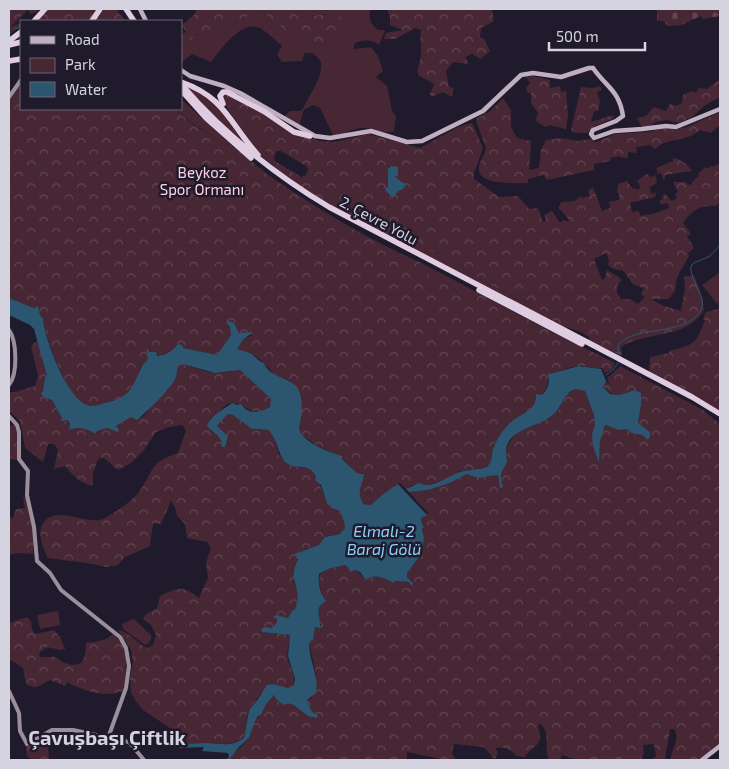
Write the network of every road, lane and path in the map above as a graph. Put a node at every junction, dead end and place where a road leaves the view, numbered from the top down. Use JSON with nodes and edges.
{"nodes":[{"id":1,"x":45,"y":9,"type":"edge"},
{"id":2,"x":100,"y":9,"type":"edge"},
{"id":3,"x":122,"y":9,"type":"edge"},
{"id":4,"x":126,"y":9,"type":"edge"},
{"id":5,"x":35,"y":20,"type":"edge"},
{"id":6,"x":93,"y":20,"type":"edge"},
{"id":7,"x":129,"y":20,"type":"edge"},
{"id":8,"x":133,"y":20,"type":"edge"},
{"id":9,"x":20,"y":33,"type":"edge"},
{"id":10,"x":9,"y":41,"type":"edge"},
{"id":11,"x":20,"y":59,"type":"edge"},
{"id":12,"x":9,"y":62,"type":"edge"},
{"id":13,"x":182,"y":72,"type":"edge"},
{"id":14,"x":20,"y":81,"type":"edge"},
{"id":15,"x":182,"y":83,"type":"edge"},
{"id":16,"x":211,"y":83,"type":"junction"},
{"id":17,"x":182,"y":91,"type":"edge"},
{"id":18,"x":9,"y":97,"type":"edge"},
{"id":19,"x":182,"y":97,"type":"edge"},
{"id":20,"x":500,"y":97,"type":"junction"},
{"id":21,"x":720,"y":110,"type":"edge"},
{"id":22,"x":481,"y":112,"type":"junction"},
{"id":23,"x":622,"y":113,"type":"junction"},
{"id":24,"x":277,"y":115,"type":"junction"},
{"id":25,"x":230,"y":117,"type":"junction"},
{"id":26,"x":206,"y":118,"type":"junction"},
{"id":27,"x":472,"y":118,"type":"junction"},
{"id":28,"x":281,"y":123,"type":"junction"},
{"id":29,"x":297,"y":127,"type":"junction"},
{"id":30,"x":449,"y":129,"type":"junction"},
{"id":31,"x":310,"y":136,"type":"junction"},
{"id":32,"x":328,"y":139,"type":"junction"},
{"id":33,"x":273,"y":170,"type":"junction"},
{"id":34,"x":9,"y":330,"type":"edge"},
{"id":35,"x":587,"y":344,"type":"junction"},
{"id":36,"x":9,"y":385,"type":"edge"},
{"id":37,"x":678,"y":392,"type":"junction"},
{"id":38,"x":720,"y":414,"type":"edge"},
{"id":39,"x":9,"y":416,"type":"edge"},
{"id":40,"x":720,"y":418,"type":"edge"},
{"id":41,"x":9,"y":692,"type":"edge"},
{"id":42,"x":108,"y":738,"type":"junction"},
{"id":43,"x":720,"y":746,"type":"edge"},
{"id":44,"x":144,"y":760,"type":"edge"},
{"id":45,"x":702,"y":760,"type":"edge"}],
"edges":[{"from":1,"to":5,"type":"highway"},
{"from":2,"to":6,"type":"highway"},
{"from":3,"to":7,"type":"highway"},
{"from":4,"to":8,"type":"highway"},
{"from":9,"to":10,"type":"highway"},
{"from":11,"to":12,"type":"highway"},
{"from":13,"to":16,"type":"main road"},
{"from":14,"to":18,"type":"main road"},
{"from":15,"to":25,"type":"highway"},
{"from":15,"to":33,"type":"highway","name":"2. Çevre Yolu"},
{"from":16,"to":24,"type":"main road"},
{"from":16,"to":24,"type":"main road"},
{"from":17,"to":26,"type":"highway","name":"2. Çevre Yolu"},
{"from":19,"to":26,"type":"highway"},
{"from":20,"to":22,"type":"main road"},
{"from":20,"to":23,"type":"main road"},
{"from":20,"to":27,"type":"main road"},
{"from":21,"to":23,"type":"main road"},
{"from":21,"to":23,"type":"main road"},
{"from":22,"to":27,"type":"main road"},
{"from":22,"to":30,"type":"main road"},
{"from":24,"to":29,"type":"main road"},
{"from":25,"to":28,"type":"highway"},
{"from":25,"to":33,"type":"highway"},
{"from":26,"to":35,"type":"highway","name":"2. Çevre Yolu"},
{"from":27,"to":30,"type":"main road"},
{"from":28,"to":29,"type":"highway"},
{"from":28,"to":31,"type":"highway"},
{"from":29,"to":31,"type":"main road"},
{"from":29,"to":32,"type":"main road"},
{"from":30,"to":32,"type":"main road"},
{"from":31,"to":32,"type":"main road"},
{"from":33,"to":35,"type":"highway","name":"2. Çevre Yolu"},
{"from":34,"to":36,"type":"main road"},
{"from":35,"to":37,"type":"highway"},
{"from":37,"to":38,"type":"highway"},
{"from":37,"to":40,"type":"highway"},
{"from":39,"to":42,"type":"main road"},
{"from":41,"to":42,"type":"main road"},
{"from":42,"to":44,"type":"main road"},
{"from":43,"to":45,"type":"main road"}]}
